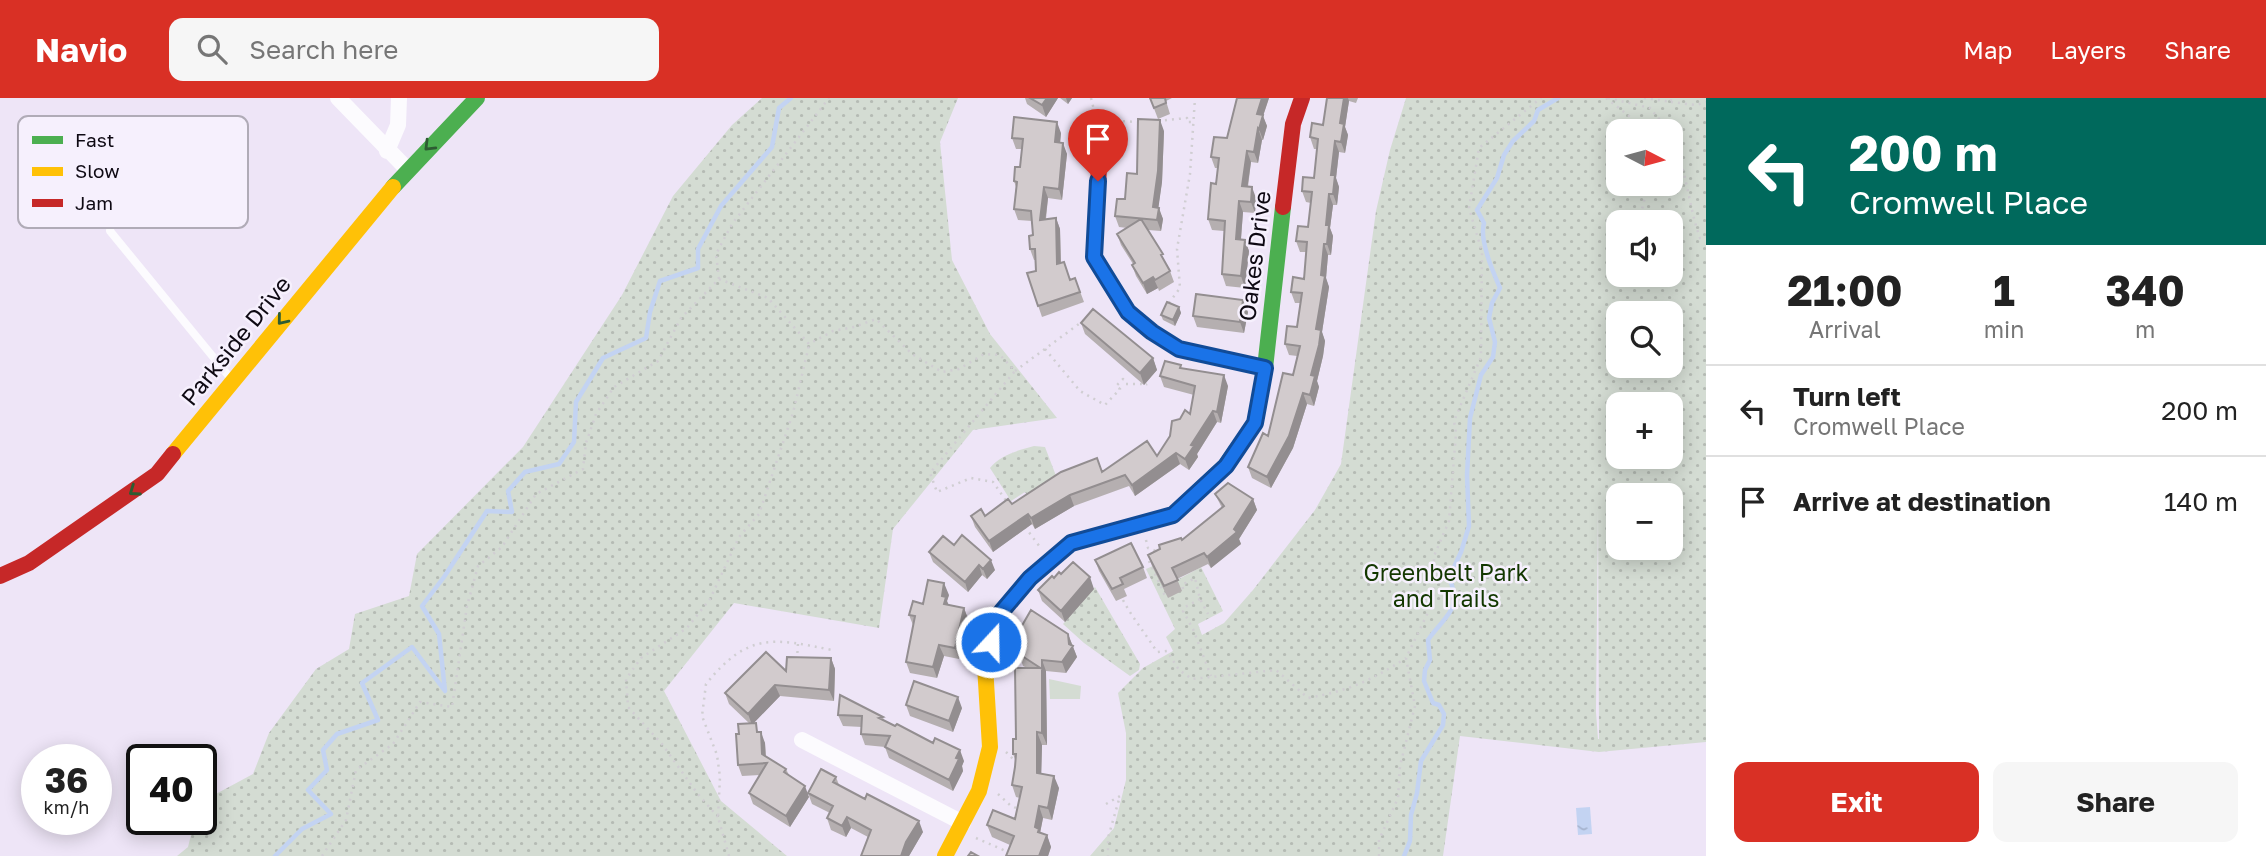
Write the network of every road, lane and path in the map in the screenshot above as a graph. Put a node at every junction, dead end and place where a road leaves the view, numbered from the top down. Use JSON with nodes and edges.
{"nodes":[{"id":1,"x":338,"y":98,"type":"edge"},
{"id":2,"x":399,"y":98,"type":"edge"},
{"id":3,"x":477,"y":98,"type":"edge"},
{"id":4,"x":829,"y":98,"type":"edge"},
{"id":5,"x":1195,"y":98,"type":"edge"},
{"id":6,"x":1301,"y":98,"type":"edge"},
{"id":7,"x":1541,"y":98,"type":"edge"},
{"id":8,"x":1607,"y":98,"type":"edge"},
{"id":9,"x":1644,"y":98,"type":"edge"},
{"id":10,"x":1671,"y":100,"type":"edge"},
{"id":11,"x":1706,"y":102,"type":"edge"},
{"id":12,"x":1633,"y":119,"type":"edge"},
{"id":13,"x":1659,"y":119,"type":"edge"},
{"id":14,"x":1116,"y":121,"type":"dead end"},
{"id":15,"x":1147,"y":122,"type":"edge"},
{"id":16,"x":1157,"y":122,"type":"edge"},
{"id":17,"x":1193,"y":122,"type":"junction"},
{"id":18,"x":1101,"y":131,"type":"dead end"},
{"id":19,"x":387,"y":151,"type":"junction"},
{"id":20,"x":407,"y":169,"type":"junction"},
{"id":21,"x":1684,"y":171,"type":"edge"},
{"id":22,"x":110,"y":228,"type":"edge"},
{"id":23,"x":1706,"y":237,"type":"edge"},
{"id":24,"x":719,"y":279,"type":"junction"},
{"id":25,"x":1165,"y":309,"type":"edge"},
{"id":26,"x":1087,"y":317,"type":"edge"},
{"id":27,"x":810,"y":344,"type":"junction"},
{"id":28,"x":1045,"y":349,"type":"junction"},
{"id":29,"x":1265,"y":368,"type":"junction"},
{"id":30,"x":1015,"y":371,"type":"junction"},
{"id":31,"x":234,"y":383,"type":"junction"},
{"id":32,"x":1147,"y":384,"type":"dead end"},
{"id":33,"x":1009,"y":505,"type":"edge"},
{"id":34,"x":1025,"y":527,"type":"dead end"},
{"id":35,"x":1146,"y":540,"type":"dead end"},
{"id":36,"x":1162,"y":556,"type":"edge"},
{"id":37,"x":1050,"y":561,"type":"junction"},
{"id":38,"x":1156,"y":561,"type":"edge"},
{"id":39,"x":0,"y":576,"type":"edge"},
{"id":40,"x":1183,"y":589,"type":"dead end"},
{"id":41,"x":1166,"y":598,"type":"dead end"},
{"id":42,"x":1200,"y":599,"type":"junction"},
{"id":43,"x":1123,"y":600,"type":"dead end"},
{"id":44,"x":1208,"y":614,"type":"dead end"},
{"id":45,"x":798,"y":643,"type":"junction"},
{"id":46,"x":832,"y":650,"type":"dead end"},
{"id":47,"x":1406,"y":658,"type":"junction"},
{"id":48,"x":797,"y":664,"type":"edge"},
{"id":49,"x":1211,"y":676,"type":"junction"},
{"id":50,"x":802,"y":740,"type":"dead end"},
{"id":51,"x":1003,"y":749,"type":"dead end"},
{"id":52,"x":1016,"y":762,"type":"edge"},
{"id":53,"x":994,"y":793,"type":"dead end"},
{"id":54,"x":1106,"y":804,"type":"dead end"},
{"id":55,"x":1022,"y":810,"type":"edge"},
{"id":56,"x":718,"y":817,"type":"junction"},
{"id":57,"x":963,"y":823,"type":"junction"},
{"id":58,"x":976,"y":838,"type":"dead end"},
{"id":59,"x":1006,"y":844,"type":"dead end"},
{"id":60,"x":1003,"y":850,"type":"junction"},
{"id":61,"x":1014,"y":855,"type":"edge"},
{"id":62,"x":322,"y":856,"type":"edge"},
{"id":63,"x":729,"y":856,"type":"edge"},
{"id":64,"x":945,"y":856,"type":"edge"},
{"id":65,"x":1108,"y":856,"type":"edge"},
{"id":66,"x":1379,"y":856,"type":"edge"}],
"edges":[{"from":1,"to":19,"type":"street"},
{"from":2,"to":19,"type":"street"},
{"from":3,"to":20,"type":"street","name":"Parkside Drive","one_way":true},
{"from":4,"to":24,"type":"path"},
{"from":5,"to":17,"type":"path"},
{"from":6,"to":29,"type":"street","name":"Oakes Drive"},
{"from":7,"to":47,"type":"path"},
{"from":8,"to":12,"type":"path"},
{"from":8,"to":13,"type":"path"},
{"from":9,"to":10,"type":"path"},
{"from":10,"to":11,"type":"path"},
{"from":14,"to":15,"type":"path"},
{"from":16,"to":17,"type":"path"},
{"from":17,"to":25,"type":"path"},
{"from":18,"to":29,"type":"street"},
{"from":19,"to":20,"type":"street"},
{"from":20,"to":31,"type":"street","name":"Parkside Drive","one_way":true},
{"from":21,"to":23,"type":"path"},
{"from":22,"to":31,"type":"lane"},
{"from":24,"to":27,"type":"path"},
{"from":24,"to":62,"type":"path"},
{"from":26,"to":28,"type":"path"},
{"from":27,"to":30,"type":"path"},
{"from":27,"to":56,"type":"path"},
{"from":28,"to":30,"type":"path"},
{"from":28,"to":32,"type":"path"},
{"from":29,"to":37,"type":"street","name":"Oakes Drive"},
{"from":30,"to":33,"type":"path"},
{"from":31,"to":39,"type":"street","name":"Parkside Drive","one_way":true},
{"from":34,"to":37,"type":"path"},
{"from":35,"to":36,"type":"path"},
{"from":37,"to":57,"type":"street","name":"Oakes Drive"},
{"from":38,"to":41,"type":"path"},
{"from":40,"to":42,"type":"path"},
{"from":42,"to":44,"type":"path"},
{"from":42,"to":49,"type":"path"},
{"from":43,"to":49,"type":"path"},
{"from":45,"to":46,"type":"path"},
{"from":45,"to":48,"type":"path"},
{"from":45,"to":56,"type":"path"},
{"from":47,"to":49,"type":"path"},
{"from":47,"to":66,"type":"path"},
{"from":50,"to":57,"type":"street"},
{"from":51,"to":52,"type":"path"},
{"from":53,"to":55,"type":"path"},
{"from":54,"to":65,"type":"path"},
{"from":56,"to":63,"type":"path"},
{"from":57,"to":64,"type":"street","name":"Oakes Drive"},
{"from":58,"to":60,"type":"path"},
{"from":59,"to":60,"type":"path"},
{"from":60,"to":61,"type":"path"}]}
